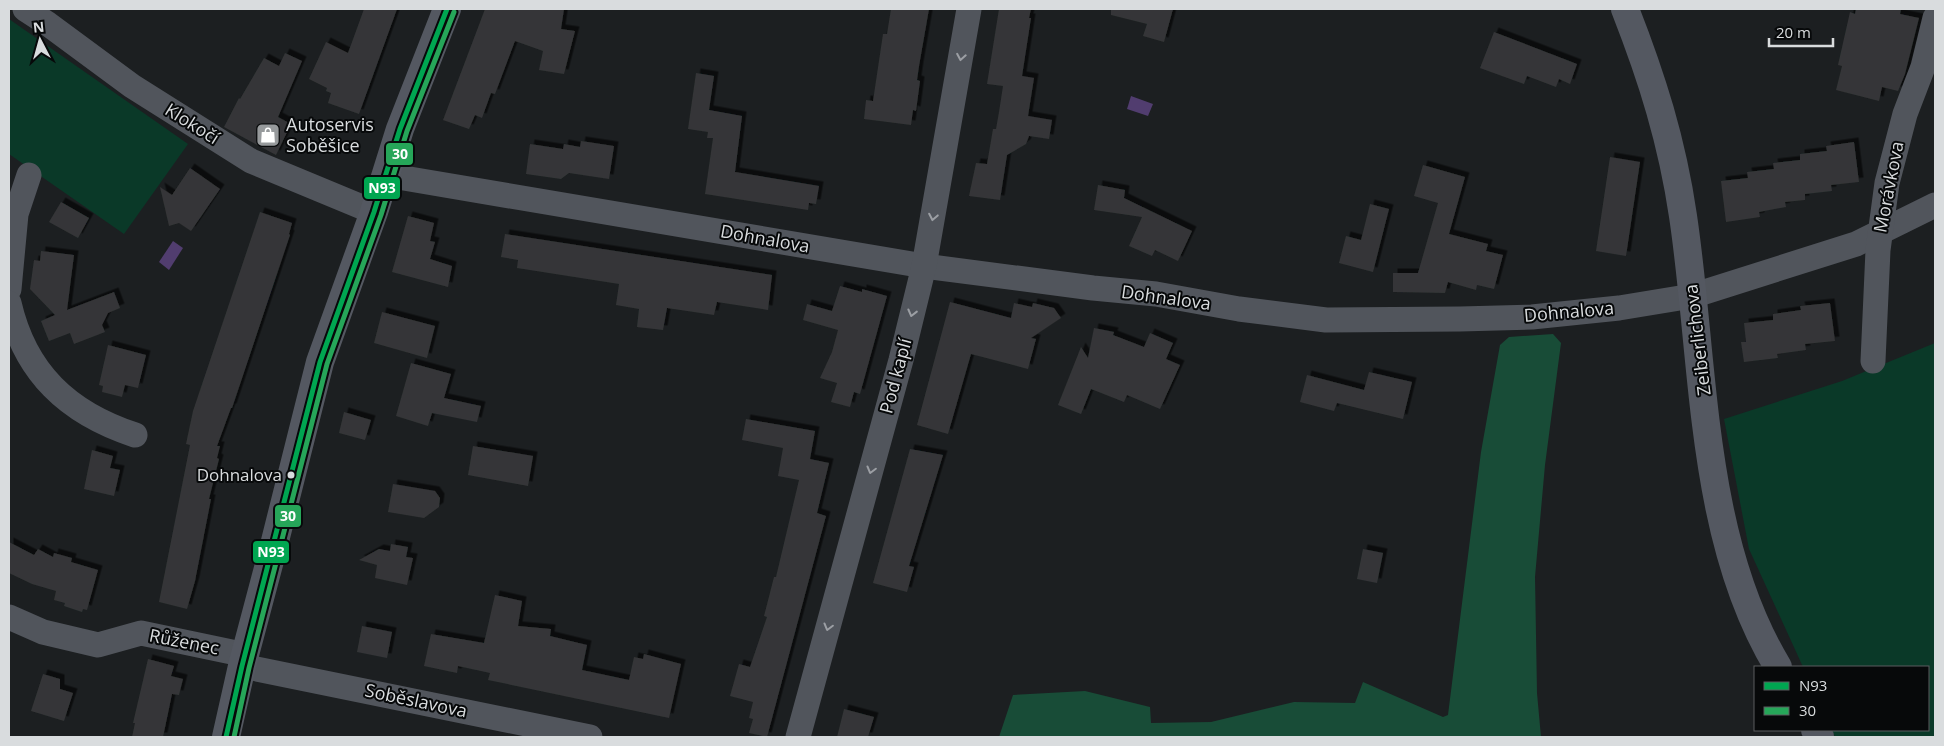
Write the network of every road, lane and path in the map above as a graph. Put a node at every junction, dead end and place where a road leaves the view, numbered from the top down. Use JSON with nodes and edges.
{"nodes":[{"id":1,"x":25,"y":9,"type":"edge"},
{"id":2,"x":447,"y":9,"type":"edge"},
{"id":3,"x":969,"y":9,"type":"edge"},
{"id":4,"x":1625,"y":9,"type":"edge"},
{"id":5,"x":52,"y":16,"type":"edge"},
{"id":6,"x":1935,"y":18,"type":"edge"},
{"id":7,"x":29,"y":175,"type":"dead end"},
{"id":8,"x":386,"y":175,"type":"junction"},
{"id":9,"x":1935,"y":205,"type":"edge"},
{"id":10,"x":374,"y":212,"type":"junction"},
{"id":11,"x":1880,"y":232,"type":"junction"},
{"id":12,"x":924,"y":266,"type":"junction"},
{"id":13,"x":9,"y":289,"type":"edge"},
{"id":14,"x":1692,"y":296,"type":"junction"},
{"id":15,"x":10,"y":318,"type":"edge"},
{"id":16,"x":1873,"y":361,"type":"dead end"},
{"id":17,"x":135,"y":435,"type":"dead end"},
{"id":18,"x":9,"y":617,"type":"edge"},
{"id":19,"x":244,"y":660,"type":"junction"},
{"id":20,"x":1777,"y":666,"type":"edge"},
{"id":21,"x":226,"y":737,"type":"edge"},
{"id":22,"x":590,"y":737,"type":"edge"},
{"id":23,"x":798,"y":737,"type":"edge"}],
"edges":[{"from":1,"to":5,"type":"street","name":"Klokočí"},
{"from":2,"to":8,"type":"street"},
{"from":3,"to":12,"type":"street","name":"Pod kaplí","one_way":true},
{"from":4,"to":14,"type":"street","name":"Zeiberlichova"},
{"from":5,"to":10,"type":"street","name":"Klokočí"},
{"from":6,"to":11,"type":"street","name":"Morávkova"},
{"from":7,"to":13,"type":"street"},
{"from":8,"to":10,"type":"street"},
{"from":8,"to":12,"type":"street","name":"Dohnalova"},
{"from":9,"to":11,"type":"street","name":"Dohnalova"},
{"from":10,"to":19,"type":"street"},
{"from":11,"to":14,"type":"street","name":"Dohnalova"},
{"from":11,"to":16,"type":"street","name":"Morávkova"},
{"from":12,"to":14,"type":"street","name":"Dohnalova"},
{"from":12,"to":23,"type":"street","name":"Pod kaplí","one_way":true},
{"from":14,"to":20,"type":"street","name":"Zeiberlichova"},
{"from":15,"to":17,"type":"street"},
{"from":18,"to":19,"type":"street","name":"Růženec"},
{"from":19,"to":21,"type":"street"},
{"from":19,"to":22,"type":"street","name":"Soběslavova"}]}
